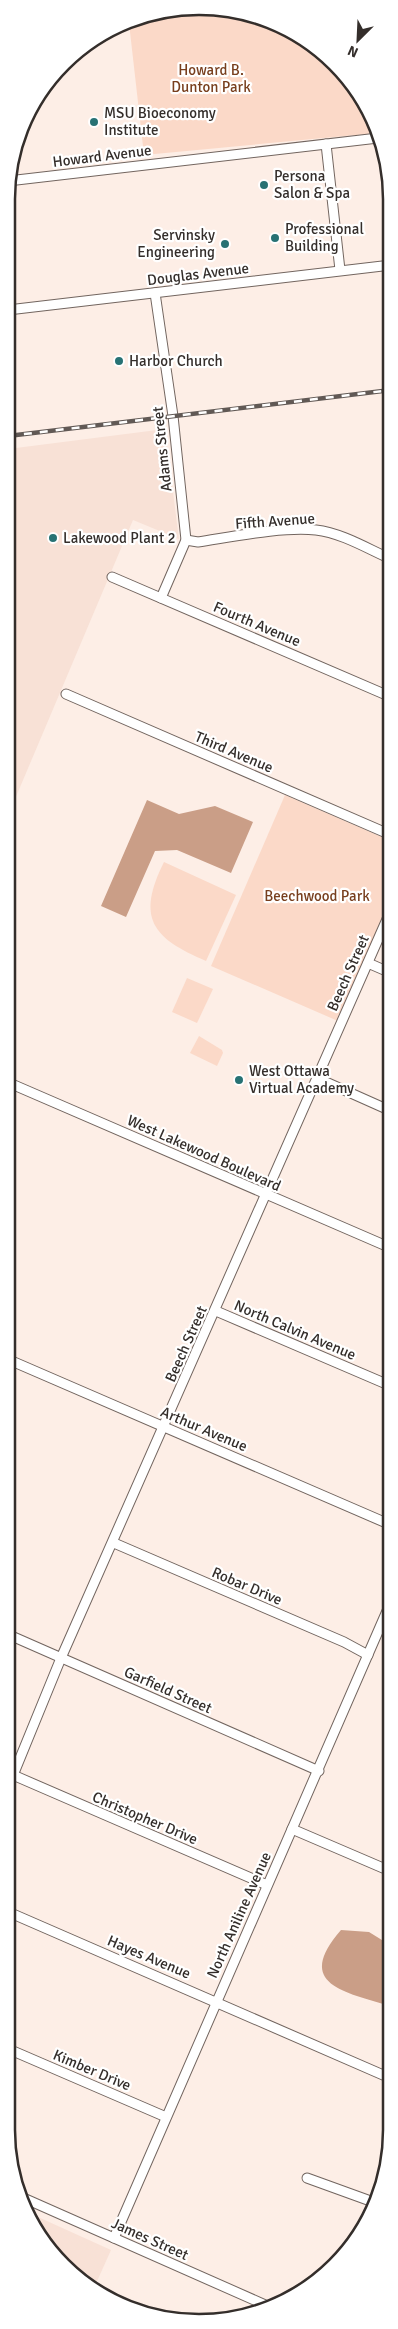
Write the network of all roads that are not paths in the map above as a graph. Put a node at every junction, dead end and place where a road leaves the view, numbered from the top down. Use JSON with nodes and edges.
{"nodes":[{"id":1,"x":373,"y":139,"type":"edge"},
{"id":2,"x":326,"y":144,"type":"junction"},
{"id":3,"x":16,"y":180,"type":"edge"},
{"id":4,"x":383,"y":266,"type":"edge"},
{"id":5,"x":340,"y":270,"type":"junction"},
{"id":6,"x":155,"y":293,"type":"junction"},
{"id":7,"x":15,"y":309,"type":"edge"},
{"id":8,"x":186,"y":540,"type":"junction"},
{"id":9,"x":383,"y":556,"type":"edge"},
{"id":10,"x":112,"y":577,"type":"dead end"},
{"id":11,"x":161,"y":598,"type":"junction"},
{"id":12,"x":66,"y":694,"type":"dead end"},
{"id":13,"x":383,"y":694,"type":"edge"},
{"id":14,"x":383,"y":832,"type":"edge"},
{"id":15,"x":383,"y":928,"type":"edge"},
{"id":16,"x":368,"y":963,"type":"junction"},
{"id":17,"x":383,"y":970,"type":"edge"},
{"id":18,"x":317,"y":1078,"type":"junction"},
{"id":19,"x":15,"y":1086,"type":"edge"},
{"id":20,"x":383,"y":1107,"type":"edge"},
{"id":21,"x":266,"y":1195,"type":"junction"},
{"id":22,"x":383,"y":1245,"type":"edge"},
{"id":23,"x":216,"y":1311,"type":"junction"},
{"id":24,"x":15,"y":1362,"type":"edge"},
{"id":25,"x":383,"y":1383,"type":"edge"},
{"id":26,"x":164,"y":1427,"type":"junction"},
{"id":27,"x":383,"y":1522,"type":"edge"},
{"id":28,"x":114,"y":1543,"type":"junction"},
{"id":29,"x":383,"y":1620,"type":"edge"},
{"id":30,"x":15,"y":1638,"type":"edge"},
{"id":31,"x":368,"y":1655,"type":"junction"},
{"id":32,"x":61,"y":1658,"type":"junction"},
{"id":33,"x":15,"y":1770,"type":"edge"},
{"id":34,"x":319,"y":1771,"type":"junction"},
{"id":35,"x":15,"y":1776,"type":"edge"},
{"id":36,"x":292,"y":1829,"type":"junction"},
{"id":37,"x":383,"y":1868,"type":"edge"},
{"id":38,"x":267,"y":1885,"type":"junction"},
{"id":39,"x":15,"y":1915,"type":"edge"},
{"id":40,"x":215,"y":2002,"type":"junction"},
{"id":41,"x":15,"y":2052,"type":"edge"},
{"id":42,"x":383,"y":2075,"type":"edge"},
{"id":43,"x":166,"y":2117,"type":"junction"},
{"id":44,"x":307,"y":2178,"type":"dead end"},
{"id":45,"x":369,"y":2200,"type":"edge"},
{"id":46,"x":29,"y":2201,"type":"edge"},
{"id":47,"x":114,"y":2238,"type":"junction"},
{"id":48,"x":261,"y":2303,"type":"edge"}],
"edges":[{"from":1,"to":2,"type":"street","name":"Howard Avenue"},
{"from":2,"to":3,"type":"street","name":"Howard Avenue"},
{"from":2,"to":5,"type":"street"},
{"from":4,"to":5,"type":"street","name":"Douglas Avenue"},
{"from":5,"to":6,"type":"street","name":"Douglas Avenue"},
{"from":6,"to":7,"type":"street","name":"Douglas Avenue"},
{"from":6,"to":8,"type":"street","name":"Adams Street"},
{"from":8,"to":9,"type":"street","name":"Fifth Avenue"},
{"from":8,"to":11,"type":"street","name":"Adams Street"},
{"from":10,"to":11,"type":"street","name":"Fourth Avenue"},
{"from":11,"to":13,"type":"street","name":"Fourth Avenue"},
{"from":12,"to":14,"type":"street","name":"Third Avenue"},
{"from":15,"to":16,"type":"street","name":"Beech Street"},
{"from":16,"to":17,"type":"street"},
{"from":16,"to":18,"type":"street","name":"Beech Street"},
{"from":18,"to":20,"type":"street"},
{"from":18,"to":21,"type":"street","name":"Beech Street"},
{"from":19,"to":21,"type":"street","name":"West Lakewood Boulevard"},
{"from":21,"to":22,"type":"street","name":"West Lakewood Boulevard"},
{"from":21,"to":23,"type":"street","name":"Beech Street"},
{"from":23,"to":25,"type":"street","name":"North Calvin Avenue"},
{"from":23,"to":26,"type":"street","name":"Beech Street"},
{"from":24,"to":26,"type":"street","name":"Arthur Avenue"},
{"from":26,"to":27,"type":"street","name":"Arthur Avenue"},
{"from":26,"to":28,"type":"street","name":"Beech Street"},
{"from":28,"to":31,"type":"street","name":"Robar Drive"},
{"from":28,"to":32,"type":"street","name":"Beech Street"},
{"from":29,"to":31,"type":"street","name":"North Aniline Avenue"},
{"from":30,"to":32,"type":"street","name":"Garfield Street"},
{"from":31,"to":34,"type":"street","name":"North Aniline Avenue"},
{"from":32,"to":33,"type":"street","name":"Beech Street"},
{"from":32,"to":34,"type":"street","name":"Garfield Street"},
{"from":34,"to":36,"type":"street","name":"North Aniline Avenue"},
{"from":35,"to":38,"type":"street","name":"Christopher Drive"},
{"from":36,"to":37,"type":"street"},
{"from":36,"to":38,"type":"street","name":"North Aniline Avenue"},
{"from":38,"to":40,"type":"street","name":"North Aniline Avenue"},
{"from":39,"to":40,"type":"street","name":"Hayes Avenue"},
{"from":40,"to":42,"type":"street","name":"Hayes Avenue"},
{"from":40,"to":43,"type":"street","name":"North Aniline Avenue"},
{"from":41,"to":43,"type":"street","name":"Kimber Drive"},
{"from":43,"to":47,"type":"street","name":"North Aniline Avenue"},
{"from":44,"to":45,"type":"street"},
{"from":46,"to":47,"type":"street","name":"James Street"},
{"from":47,"to":48,"type":"street","name":"James Street"}]}
